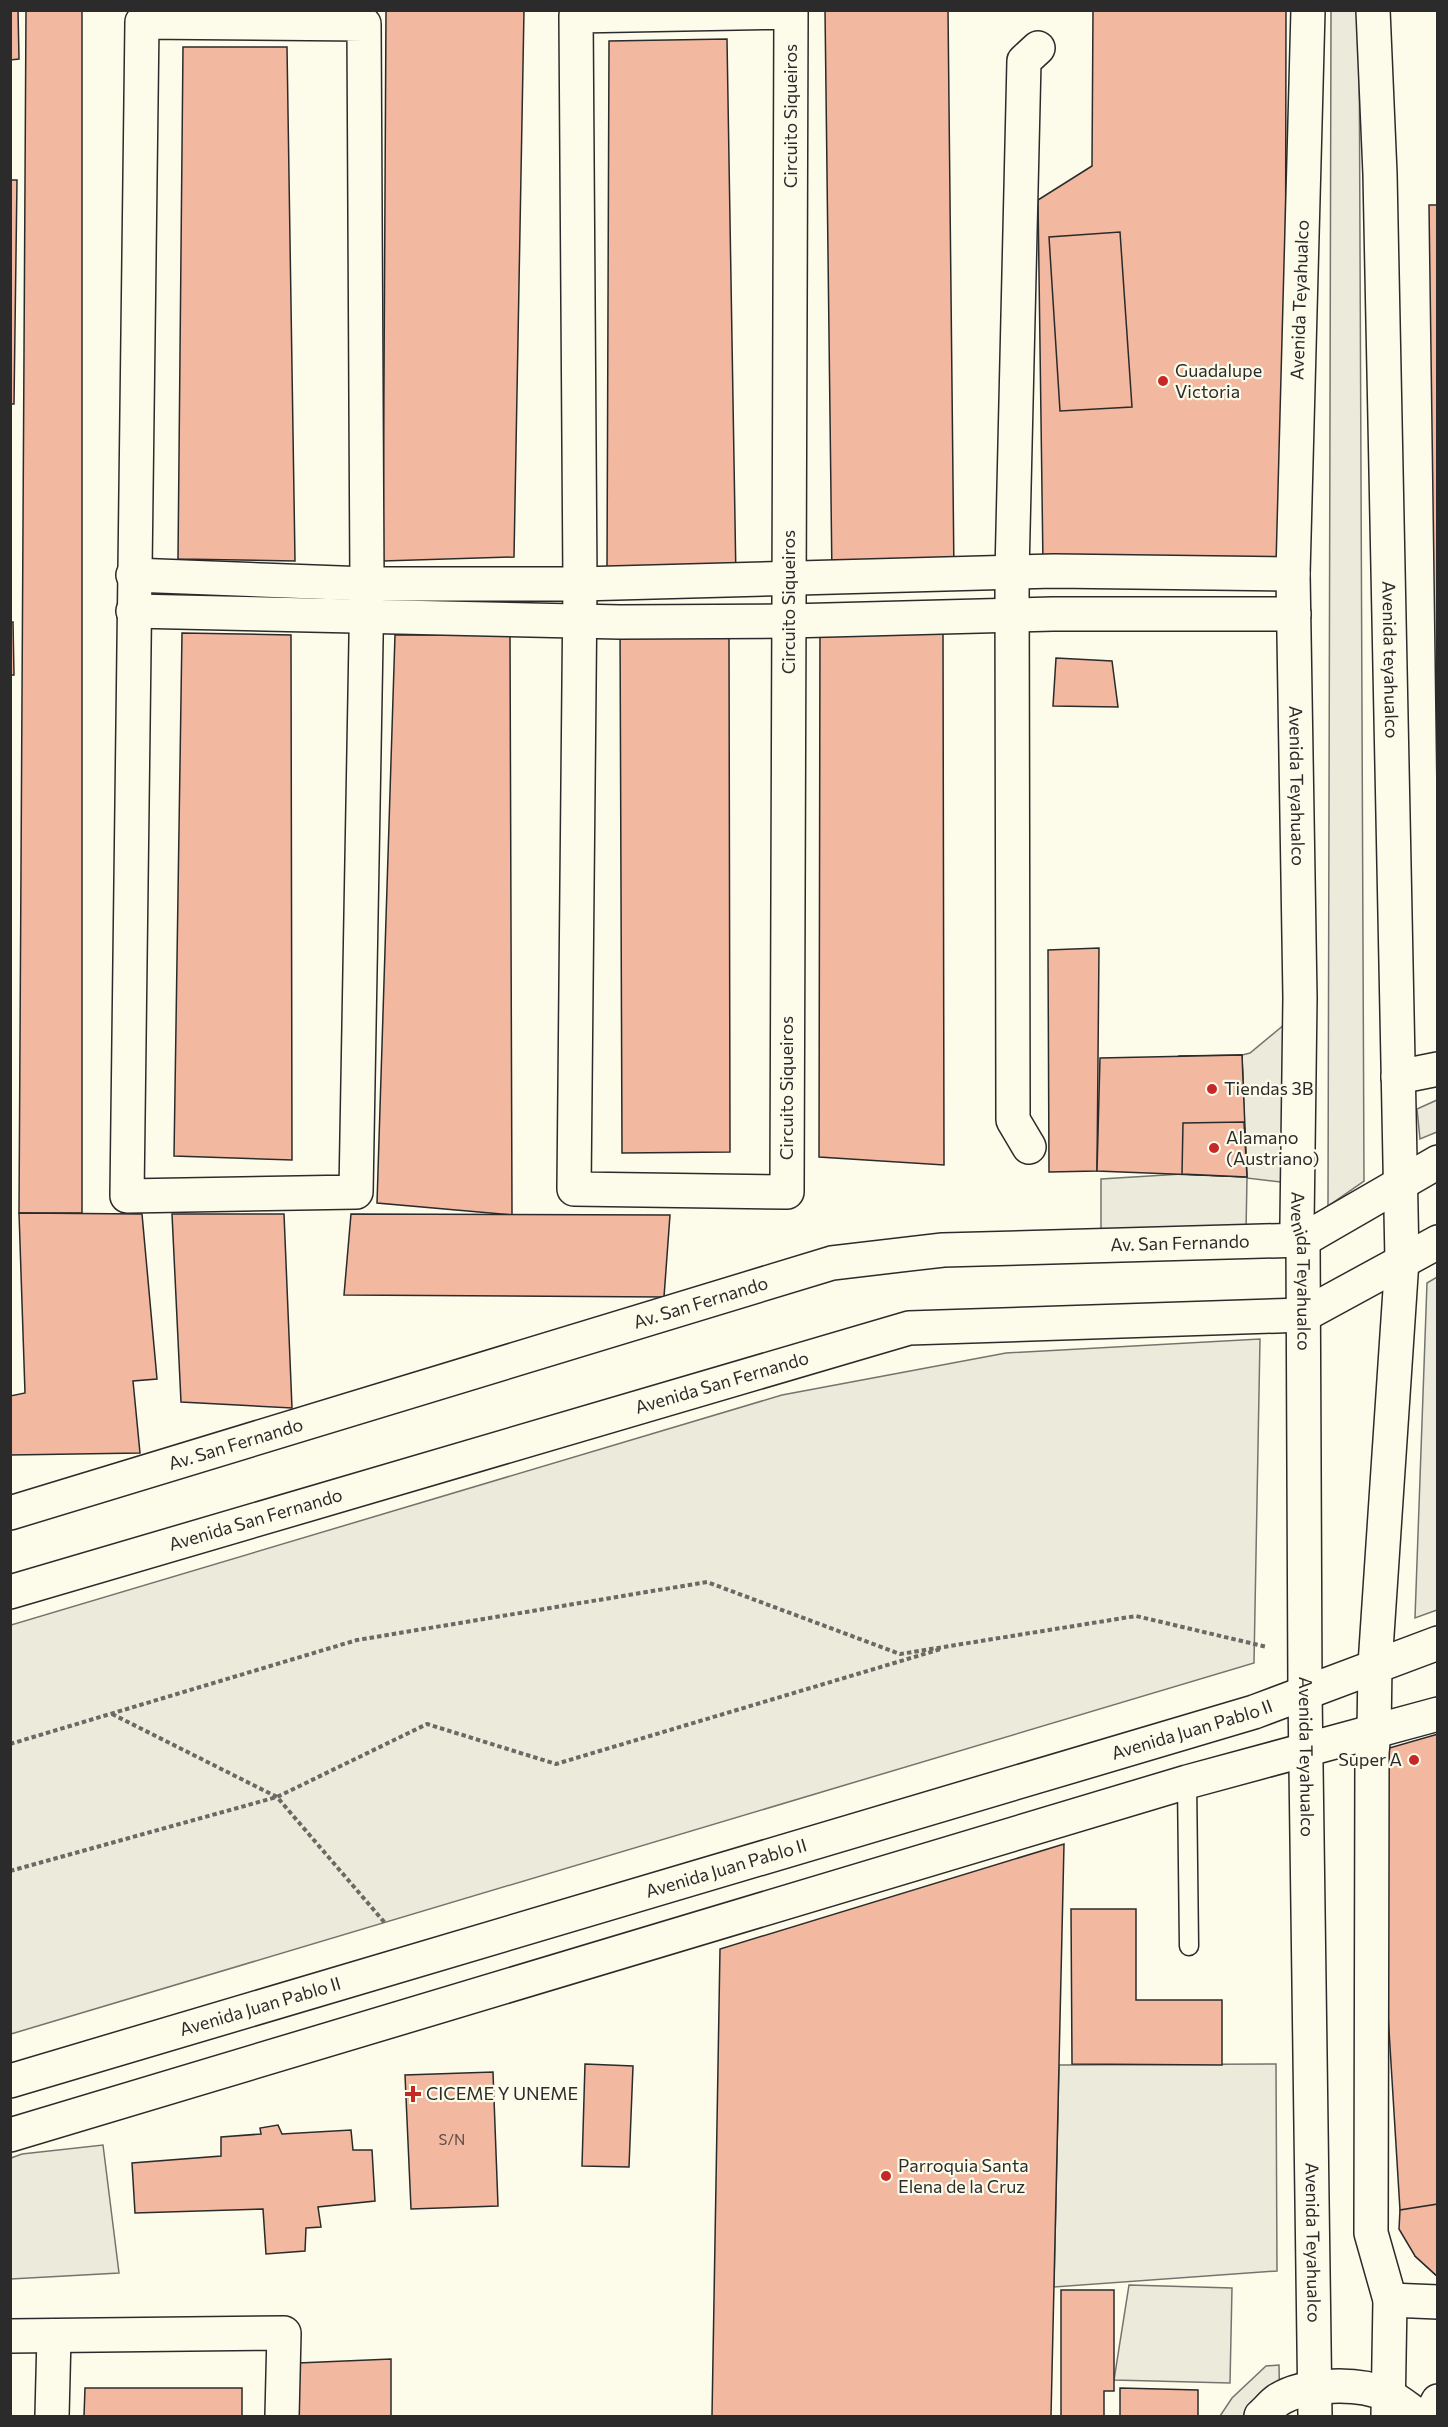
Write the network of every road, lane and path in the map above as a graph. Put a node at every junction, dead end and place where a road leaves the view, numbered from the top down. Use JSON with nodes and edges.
{"nodes":[{"id":1,"x":1308,"y":10,"type":"edge"},
{"id":2,"x":1373,"y":10,"type":"edge"},
{"id":3,"x":791,"y":12,"type":"edge"},
{"id":4,"x":1038,"y":48,"type":"dead end"},
{"id":5,"x":1012,"y":573,"type":"junction"},
{"id":6,"x":1293,"y":574,"type":"junction"},
{"id":7,"x":134,"y":575,"type":"junction"},
{"id":8,"x":790,"y":580,"type":"junction"},
{"id":9,"x":580,"y":584,"type":"junction"},
{"id":10,"x":367,"y":600,"type":"junction"},
{"id":11,"x":133,"y":611,"type":"junction"},
{"id":12,"x":1293,"y":614,"type":"junction"},
{"id":13,"x":1012,"y":615,"type":"junction"},
{"id":14,"x":579,"y":621,"type":"junction"},
{"id":15,"x":789,"y":621,"type":"junction"},
{"id":16,"x":1437,"y":1070,"type":"edge"},
{"id":17,"x":1398,"y":1077,"type":"junction"},
{"id":18,"x":1029,"y":1147,"type":"dead end"},
{"id":19,"x":1437,"y":1162,"type":"edge"},
{"id":20,"x":1400,"y":1184,"type":"junction"},
{"id":21,"x":1303,"y":1240,"type":"junction"},
{"id":22,"x":1437,"y":1242,"type":"edge"},
{"id":23,"x":1402,"y":1260,"type":"junction"},
{"id":24,"x":1304,"y":1315,"type":"junction"},
{"id":25,"x":10,"y":1513,"type":"edge"},
{"id":26,"x":10,"y":1592,"type":"edge"},
{"id":27,"x":1437,"y":1643,"type":"edge"},
{"id":28,"x":957,"y":1644,"type":"junction"},
{"id":29,"x":1275,"y":1649,"type":"dead end"},
{"id":30,"x":1375,"y":1665,"type":"junction"},
{"id":31,"x":1305,"y":1693,"type":"junction"},
{"id":32,"x":111,"y":1714,"type":"junction"},
{"id":33,"x":1437,"y":1714,"type":"edge"},
{"id":34,"x":1374,"y":1732,"type":"junction"},
{"id":35,"x":10,"y":1744,"type":"edge"},
{"id":36,"x":1306,"y":1749,"type":"junction"},
{"id":37,"x":1187,"y":1782,"type":"junction"},
{"id":38,"x":277,"y":1797,"type":"junction"},
{"id":39,"x":10,"y":1871,"type":"edge"},
{"id":40,"x":385,"y":1923,"type":"dead end"},
{"id":41,"x":1189,"y":1946,"type":"dead end"},
{"id":42,"x":10,"y":2081,"type":"edge"},
{"id":43,"x":10,"y":2135,"type":"edge"},
{"id":44,"x":1390,"y":2300,"type":"junction"},
{"id":45,"x":1437,"y":2302,"type":"edge"},
{"id":46,"x":10,"y":2336,"type":"edge"},
{"id":47,"x":54,"y":2336,"type":"junction"},
{"id":48,"x":1437,"y":2401,"type":"edge"},
{"id":49,"x":1315,"y":2402,"type":"edge"},
{"id":50,"x":1388,"y":2406,"type":"edge"},
{"id":51,"x":52,"y":2416,"type":"edge"},
{"id":52,"x":282,"y":2416,"type":"edge"},
{"id":53,"x":1261,"y":2416,"type":"edge"},
{"id":54,"x":1418,"y":2416,"type":"edge"},
{"id":55,"x":1430,"y":2416,"type":"edge"}],
"edges":[{"from":1,"to":6,"type":"street","name":"Avenida Teyahualco"},
{"from":2,"to":17,"type":"street","name":"Avenida teyahualco"},
{"from":3,"to":8,"type":"street","name":"Circuito Siqueiros"},
{"from":3,"to":9,"type":"street"},
{"from":4,"to":5,"type":"street"},
{"from":5,"to":6,"type":"street"},
{"from":5,"to":8,"type":"street"},
{"from":5,"to":13,"type":"street"},
{"from":6,"to":12,"type":"street","name":"Avenida Teyahualco"},
{"from":7,"to":10,"type":"street"},
{"from":7,"to":10,"type":"street"},
{"from":7,"to":11,"type":"street"},
{"from":8,"to":9,"type":"street"},
{"from":8,"to":15,"type":"street","name":"Circuito Siqueiros"},
{"from":9,"to":10,"type":"street"},
{"from":9,"to":14,"type":"street"},
{"from":10,"to":11,"type":"street"},
{"from":10,"to":11,"type":"street"},
{"from":10,"to":14,"type":"street"},
{"from":12,"to":13,"type":"street"},
{"from":12,"to":21,"type":"street","name":"Avenida Teyahualco"},
{"from":13,"to":15,"type":"street"},
{"from":13,"to":18,"type":"street"},
{"from":14,"to":15,"type":"street"},
{"from":14,"to":15,"type":"street","name":"Circuito Siqueiros"},
{"from":16,"to":17,"type":"street"},
{"from":17,"to":20,"type":"street","name":"Avenida teyahualco"},
{"from":19,"to":20,"type":"street","name":"Av. San Fernando"},
{"from":20,"to":21,"type":"street","name":"Av. San Fernando"},
{"from":20,"to":23,"type":"street"},
{"from":21,"to":24,"type":"street","name":"Avenida Teyahualco"},
{"from":21,"to":25,"type":"street","name":"Av. San Fernando"},
{"from":22,"to":23,"type":"street","name":"Avenida San Fernando"},
{"from":23,"to":24,"type":"street","name":"Avenida San Fernando"},
{"from":23,"to":30,"type":"street"},
{"from":24,"to":26,"type":"street","name":"Avenida San Fernando"},
{"from":24,"to":31,"type":"street","name":"Avenida Teyahualco"},
{"from":27,"to":30,"type":"street","name":"Avenida Juan Pablo II"},
{"from":28,"to":29,"type":"path"},
{"from":28,"to":32,"type":"path"},
{"from":28,"to":38,"type":"path"},
{"from":30,"to":31,"type":"street","name":"Avenida Juan Pablo II"},
{"from":30,"to":34,"type":"street"},
{"from":31,"to":36,"type":"street","name":"Avenida Teyahualco"},
{"from":31,"to":42,"type":"street","name":"Avenida Juan Pablo II"},
{"from":32,"to":35,"type":"path"},
{"from":32,"to":38,"type":"path"},
{"from":33,"to":34,"type":"street"},
{"from":34,"to":36,"type":"street"},
{"from":34,"to":44,"type":"street"},
{"from":36,"to":37,"type":"street"},
{"from":36,"to":49,"type":"street","name":"Avenida Teyahualco"},
{"from":37,"to":41,"type":"lane"},
{"from":37,"to":43,"type":"street"},
{"from":38,"to":39,"type":"path"},
{"from":38,"to":40,"type":"path"},
{"from":44,"to":45,"type":"street"},
{"from":44,"to":50,"type":"street"},
{"from":46,"to":47,"type":"street"},
{"from":47,"to":51,"type":"street"},
{"from":47,"to":52,"type":"street"},
{"from":48,"to":55,"type":"street"},
{"from":49,"to":50,"type":"street"},
{"from":49,"to":53,"type":"street"},
{"from":50,"to":54,"type":"street"}]}
